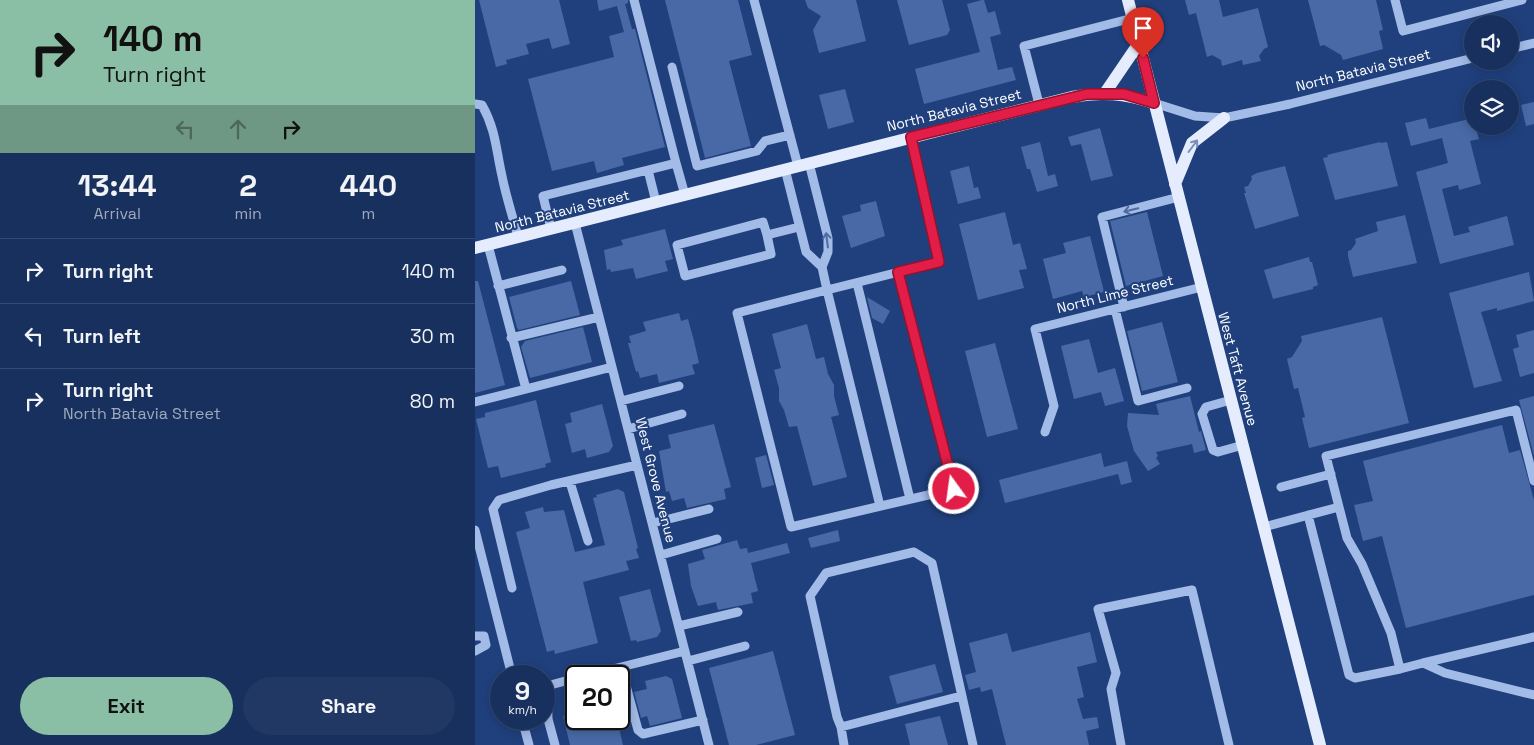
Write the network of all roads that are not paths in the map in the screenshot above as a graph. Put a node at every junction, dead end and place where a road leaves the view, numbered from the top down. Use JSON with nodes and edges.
{"nodes":[{"id":1,"x":634,"y":0,"type":"edge"},
{"id":2,"x":754,"y":0,"type":"edge"},
{"id":3,"x":1128,"y":0,"type":"edge"},
{"id":4,"x":1395,"y":0,"type":"edge"},
{"id":5,"x":1522,"y":0,"type":"edge"},
{"id":6,"x":1133,"y":18,"type":"junction"},
{"id":7,"x":1534,"y":42,"type":"edge"},
{"id":8,"x":1139,"y":43,"type":"junction"},
{"id":9,"x":1519,"y":46,"type":"edge"},
{"id":10,"x":1464,"y":60,"type":"edge"},
{"id":11,"x":672,"y":68,"type":"dead end"},
{"id":12,"x":1105,"y":93,"type":"junction"},
{"id":13,"x":1154,"y":103,"type":"junction"},
{"id":14,"x":475,"y":104,"type":"edge"},
{"id":15,"x":1039,"y":104,"type":"junction"},
{"id":16,"x":1224,"y":118,"type":"junction"},
{"id":17,"x":790,"y":135,"type":"junction"},
{"id":18,"x":911,"y":137,"type":"junction"},
{"id":19,"x":676,"y":163,"type":"junction"},
{"id":20,"x":804,"y":165,"type":"junction"},
{"id":21,"x":785,"y":169,"type":"junction"},
{"id":22,"x":648,"y":170,"type":"junction"},
{"id":23,"x":1175,"y":184,"type":"junction"},
{"id":24,"x":685,"y":195,"type":"junction"},
{"id":25,"x":1179,"y":197,"type":"junction"},
{"id":26,"x":656,"y":202,"type":"junction"},
{"id":27,"x":575,"y":223,"type":"junction"},
{"id":28,"x":799,"y":227,"type":"junction"},
{"id":29,"x":551,"y":229,"type":"junction"},
{"id":30,"x":767,"y":235,"type":"junction"},
{"id":31,"x":518,"y":237,"type":"junction"},
{"id":32,"x":488,"y":245,"type":"junction"},
{"id":33,"x":475,"y":248,"type":"edge"},
{"id":34,"x":822,"y":267,"type":"junction"},
{"id":35,"x":562,"y":270,"type":"dead end"},
{"id":36,"x":898,"y":272,"type":"junction"},
{"id":37,"x":857,"y":282,"type":"junction"},
{"id":38,"x":498,"y":286,"type":"junction"},
{"id":39,"x":1202,"y":287,"type":"junction"},
{"id":40,"x":827,"y":290,"type":"junction"},
{"id":41,"x":1119,"y":308,"type":"junction"},
{"id":42,"x":599,"y":317,"type":"junction"},
{"id":43,"x":511,"y":338,"type":"junction"},
{"id":44,"x":612,"y":367,"type":"junction"},
{"id":45,"x":679,"y":386,"type":"dead end"},
{"id":46,"x":1187,"y":388,"type":"dead end"},
{"id":47,"x":526,"y":389,"type":"junction"},
{"id":48,"x":1231,"y":400,"type":"junction"},
{"id":49,"x":621,"y":401,"type":"junction"},
{"id":50,"x":475,"y":402,"type":"edge"},
{"id":51,"x":682,"y":414,"type":"dead end"},
{"id":52,"x":628,"y":429,"type":"junction"},
{"id":53,"x":1045,"y":432,"type":"dead end"},
{"id":54,"x":1243,"y":445,"type":"junction"},
{"id":55,"x":637,"y":465,"type":"junction"},
{"id":56,"x":1331,"y":474,"type":"junction"},
{"id":57,"x":1534,"y":480,"type":"edge"},
{"id":58,"x":570,"y":482,"type":"junction"},
{"id":59,"x":1281,"y":487,"type":"dead end"},
{"id":60,"x":910,"y":499,"type":"junction"},
{"id":61,"x":880,"y":506,"type":"junction"},
{"id":62,"x":1339,"y":507,"type":"junction"},
{"id":63,"x":709,"y":509,"type":"dead end"},
{"id":64,"x":1307,"y":515,"type":"junction"},
{"id":65,"x":653,"y":523,"type":"junction"},
{"id":66,"x":1264,"y":527,"type":"junction"},
{"id":67,"x":475,"y":530,"type":"edge"},
{"id":68,"x":717,"y":539,"type":"dead end"},
{"id":69,"x":588,"y":541,"type":"dead end"},
{"id":70,"x":661,"y":555,"type":"junction"},
{"id":71,"x":512,"y":588,"type":"dead end"},
{"id":72,"x":738,"y":612,"type":"dead end"},
{"id":73,"x":679,"y":626,"type":"junction"},
{"id":74,"x":475,"y":636,"type":"edge"},
{"id":75,"x":1534,"y":637,"type":"edge"},
{"id":76,"x":745,"y":646,"type":"dead end"},
{"id":77,"x":475,"y":651,"type":"edge"},
{"id":78,"x":685,"y":651,"type":"junction"},
{"id":79,"x":688,"y":661,"type":"junction"},
{"id":80,"x":1423,"y":663,"type":"junction"},
{"id":81,"x":509,"y":665,"type":"edge"},
{"id":82,"x":629,"y":665,"type":"edge"},
{"id":83,"x":1400,"y":668,"type":"junction"},
{"id":84,"x":565,"y":681,"type":"edge"},
{"id":85,"x":1534,"y":695,"type":"edge"},
{"id":86,"x":961,"y":696,"type":"junction"},
{"id":87,"x":630,"y":700,"type":"edge"},
{"id":88,"x":703,"y":720,"type":"junction"},
{"id":89,"x":841,"y":727,"type":"junction"},
{"id":90,"x":525,"y":730,"type":"edge"},
{"id":91,"x":529,"y":745,"type":"edge"},
{"id":92,"x":555,"y":745,"type":"edge"},
{"id":93,"x":709,"y":745,"type":"edge"},
{"id":94,"x":844,"y":745,"type":"edge"},
{"id":95,"x":973,"y":745,"type":"edge"},
{"id":96,"x":1121,"y":745,"type":"edge"},
{"id":97,"x":1229,"y":745,"type":"edge"},
{"id":98,"x":1320,"y":745,"type":"edge"}],
"edges":[{"from":1,"to":19,"type":"street"},
{"from":2,"to":17,"type":"street"},
{"from":3,"to":6,"type":"main road","name":"West Taft Avenue"},
{"from":4,"to":5,"type":"street"},
{"from":6,"to":8,"type":"main road","name":"West Taft Avenue"},
{"from":6,"to":15,"type":"street"},
{"from":7,"to":9,"type":"street"},
{"from":8,"to":12,"type":"main road"},
{"from":8,"to":13,"type":"main road","name":"West Taft Avenue"},
{"from":10,"to":16,"type":"street","name":"North Batavia Street"},
{"from":11,"to":17,"type":"street"},
{"from":12,"to":13,"type":"main road","name":"North Batavia Street"},
{"from":12,"to":15,"type":"main road","name":"North Batavia Street"},
{"from":13,"to":16,"type":"street","name":"North Batavia Street"},
{"from":13,"to":23,"type":"main road","name":"West Taft Avenue"},
{"from":14,"to":31,"type":"street"},
{"from":15,"to":18,"type":"main road","name":"North Batavia Street"},
{"from":23,"to":16,"type":"main road","one_way":true},
{"from":17,"to":20,"type":"street"},
{"from":18,"to":20,"type":"main road","name":"North Batavia Street"},
{"from":18,"to":36,"type":"street"},
{"from":19,"to":22,"type":"street"},
{"from":19,"to":24,"type":"street"},
{"from":20,"to":21,"type":"main road","name":"North Batavia Street"},
{"from":34,"to":20,"type":"street","one_way":true},
{"from":21,"to":24,"type":"main road","name":"North Batavia Street"},
{"from":21,"to":28,"type":"street"},
{"from":22,"to":26,"type":"street"},
{"from":22,"to":29,"type":"street"},
{"from":23,"to":25,"type":"main road","name":"West Taft Avenue"},
{"from":24,"to":26,"type":"main road","name":"North Batavia Street"},
{"from":25,"to":39,"type":"main road","name":"West Taft Avenue"},
{"from":25,"to":41,"type":"street","one_way":true},
{"from":26,"to":27,"type":"main road","name":"North Batavia Street"},
{"from":27,"to":29,"type":"main road","name":"North Batavia Street"},
{"from":27,"to":42,"type":"street","name":"West Grove Avenue"},
{"from":28,"to":30,"type":"street"},
{"from":28,"to":34,"type":"street"},
{"from":29,"to":31,"type":"main road","name":"North Batavia Street"},
{"from":30,"to":30,"type":"street"},
{"from":31,"to":32,"type":"main road","name":"North Batavia Street"},
{"from":32,"to":33,"type":"main road","name":"North Batavia Street"},
{"from":32,"to":38,"type":"street"},
{"from":34,"to":40,"type":"street"},
{"from":35,"to":38,"type":"street"},
{"from":36,"to":37,"type":"street"},
{"from":36,"to":60,"type":"street"},
{"from":37,"to":40,"type":"street"},
{"from":37,"to":60,"type":"street"},
{"from":38,"to":43,"type":"street"},
{"from":39,"to":41,"type":"street","name":"North Lime Street"},
{"from":39,"to":48,"type":"main road","name":"West Taft Avenue"},
{"from":40,"to":61,"type":"street"},
{"from":40,"to":61,"type":"street"},
{"from":41,"to":46,"type":"street"},
{"from":41,"to":53,"type":"street","name":"North Lime Street"},
{"from":42,"to":43,"type":"street"},
{"from":42,"to":44,"type":"street","name":"West Grove Avenue"},
{"from":43,"to":47,"type":"street"},
{"from":44,"to":47,"type":"street"},
{"from":44,"to":49,"type":"street","name":"West Grove Avenue"},
{"from":45,"to":49,"type":"street"},
{"from":47,"to":50,"type":"street"},
{"from":48,"to":54,"type":"main road","name":"West Taft Avenue"},
{"from":48,"to":54,"type":"street"},
{"from":49,"to":52,"type":"street","name":"West Grove Avenue"},
{"from":51,"to":52,"type":"street"},
{"from":52,"to":55,"type":"street","name":"West Grove Avenue"},
{"from":54,"to":66,"type":"main road","name":"West Taft Avenue"},
{"from":55,"to":58,"type":"street"},
{"from":55,"to":65,"type":"street","name":"West Grove Avenue"},
{"from":56,"to":57,"type":"street"},
{"from":56,"to":59,"type":"street"},
{"from":56,"to":62,"type":"street"},
{"from":58,"to":69,"type":"street"},
{"from":58,"to":71,"type":"street"},
{"from":60,"to":61,"type":"street"},
{"from":62,"to":64,"type":"street"},
{"from":62,"to":83,"type":"street"},
{"from":63,"to":65,"type":"street"},
{"from":64,"to":66,"type":"street"},
{"from":64,"to":83,"type":"street"},
{"from":65,"to":70,"type":"street","name":"West Grove Avenue"},
{"from":66,"to":98,"type":"main road","name":"West Taft Avenue"},
{"from":67,"to":81,"type":"street"},
{"from":68,"to":70,"type":"street"},
{"from":70,"to":73,"type":"street","name":"West Grove Avenue"},
{"from":72,"to":73,"type":"street"},
{"from":73,"to":78,"type":"street","name":"West Grove Avenue"},
{"from":74,"to":77,"type":"street"},
{"from":75,"to":80,"type":"street"},
{"from":76,"to":79,"type":"street"},
{"from":78,"to":79,"type":"street","name":"West Grove Avenue"},
{"from":78,"to":82,"type":"street"},
{"from":79,"to":88,"type":"street","name":"West Grove Avenue"},
{"from":80,"to":83,"type":"street"},
{"from":80,"to":85,"type":"street"},
{"from":84,"to":92,"type":"street"},
{"from":86,"to":89,"type":"street"},
{"from":86,"to":89,"type":"street"},
{"from":86,"to":95,"type":"street"},
{"from":87,"to":88,"type":"street"},
{"from":88,"to":93,"type":"street","name":"West Grove Avenue"},
{"from":89,"to":94,"type":"street"},
{"from":90,"to":91,"type":"street"},
{"from":96,"to":97,"type":"street"}]}
